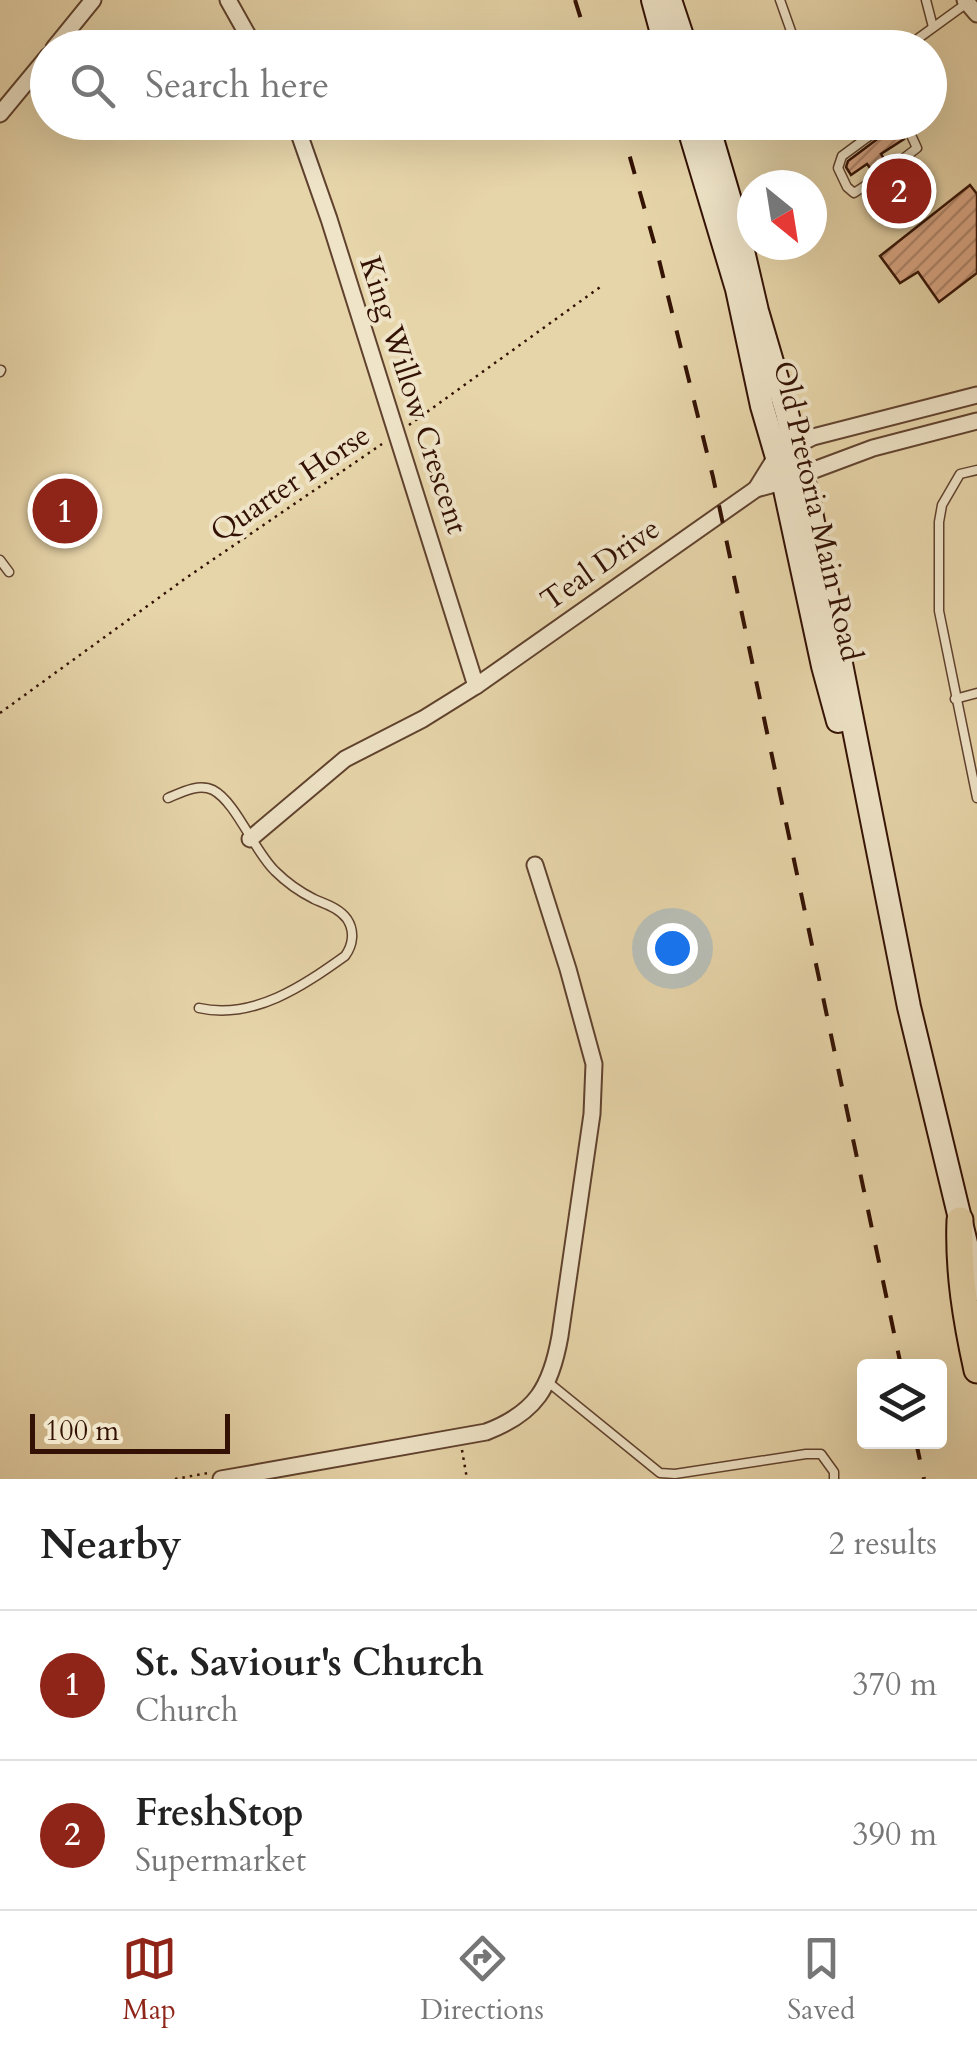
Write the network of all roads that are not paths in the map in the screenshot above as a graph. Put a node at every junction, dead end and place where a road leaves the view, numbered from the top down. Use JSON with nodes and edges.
{"nodes":[{"id":1,"x":93,"y":0,"type":"edge"},
{"id":2,"x":228,"y":0,"type":"edge"},
{"id":3,"x":653,"y":0,"type":"edge"},
{"id":4,"x":670,"y":0,"type":"edge"},
{"id":5,"x":780,"y":0,"type":"edge"},
{"id":6,"x":926,"y":0,"type":"edge"},
{"id":7,"x":970,"y":5,"type":"edge"},
{"id":8,"x":934,"y":27,"type":"junction"},
{"id":9,"x":69,"y":30,"type":"edge"},
{"id":10,"x":244,"y":30,"type":"edge"},
{"id":11,"x":661,"y":30,"type":"edge"},
{"id":12,"x":680,"y":30,"type":"edge"},
{"id":13,"x":791,"y":30,"type":"edge"},
{"id":14,"x":930,"y":30,"type":"edge"},
{"id":15,"x":30,"y":78,"type":"edge"},
{"id":16,"x":0,"y":114,"type":"edge"},
{"id":17,"x":301,"y":140,"type":"edge"},
{"id":18,"x":691,"y":140,"type":"edge"},
{"id":19,"x":713,"y":140,"type":"edge"},
{"id":20,"x":863,"y":140,"type":"edge"},
{"id":21,"x":913,"y":140,"type":"edge"},
{"id":22,"x":890,"y":168,"type":"dead end"},
{"id":23,"x":876,"y":178,"type":"dead end"},
{"id":24,"x":977,"y":395,"type":"edge"},
{"id":25,"x":977,"y":421,"type":"edge"},
{"id":26,"x":785,"y":450,"type":"junction"},
{"id":27,"x":975,"y":474,"type":"edge"},
{"id":28,"x":792,"y":478,"type":"junction"},
{"id":29,"x":756,"y":489,"type":"junction"},
{"id":30,"x":0,"y":560,"type":"edge"},
{"id":31,"x":9,"y":572,"type":"dead end"},
{"id":32,"x":476,"y":686,"type":"junction"},
{"id":33,"x":977,"y":694,"type":"edge"},
{"id":34,"x":955,"y":699,"type":"junction"},
{"id":35,"x":168,"y":798,"type":"dead end"},
{"id":36,"x":977,"y":798,"type":"edge"},
{"id":37,"x":250,"y":839,"type":"junction"},
{"id":38,"x":534,"y":865,"type":"dead end"},
{"id":39,"x":199,"y":1008,"type":"dead end"},
{"id":40,"x":960,"y":1220,"type":"junction"},
{"id":41,"x":977,"y":1289,"type":"edge"},
{"id":42,"x":977,"y":1370,"type":"edge"},
{"id":43,"x":548,"y":1382,"type":"junction"},
{"id":44,"x":668,"y":1477,"type":"edge"},
{"id":45,"x":221,"y":1479,"type":"edge"},
{"id":46,"x":834,"y":1479,"type":"edge"}],
"edges":[{"from":1,"to":9,"type":"street"},
{"from":2,"to":10,"type":"street"},
{"from":3,"to":11,"type":"main road"},
{"from":4,"to":12,"type":"main road"},
{"from":5,"to":13,"type":"lane"},
{"from":6,"to":8,"type":"lane"},
{"from":7,"to":8,"type":"lane"},
{"from":8,"to":14,"type":"lane"},
{"from":15,"to":16,"type":"street"},
{"from":17,"to":32,"type":"street","name":"King Willow Crescent"},
{"from":18,"to":26,"type":"main road","name":"Old Pretoria Main Road"},
{"from":19,"to":26,"type":"main road","name":"Old Pretoria Main Road"},
{"from":20,"to":23,"type":"lane"},
{"from":21,"to":22,"type":"lane"},
{"from":24,"to":26,"type":"street"},
{"from":25,"to":28,"type":"street","name":"Teal Drive"},
{"from":26,"to":28,"type":"main road","name":"Old Pretoria Main Road"},
{"from":26,"to":29,"type":"street","name":"Teal Drive"},
{"from":27,"to":34,"type":"lane"},
{"from":28,"to":29,"type":"street","name":"Teal Drive"},
{"from":28,"to":40,"type":"main road","name":"Old Pretoria Main Road"},
{"from":29,"to":32,"type":"street","name":"Teal Drive"},
{"from":30,"to":31,"type":"lane"},
{"from":32,"to":37,"type":"street","name":"Teal Drive"},
{"from":33,"to":34,"type":"lane"},
{"from":34,"to":36,"type":"lane"},
{"from":35,"to":37,"type":"lane"},
{"from":37,"to":39,"type":"lane"},
{"from":38,"to":43,"type":"street"},
{"from":40,"to":41,"type":"main road","name":"Old Pretoria Main Road"},
{"from":40,"to":42,"type":"main road"},
{"from":43,"to":44,"type":"lane"},
{"from":43,"to":45,"type":"street"},
{"from":44,"to":46,"type":"lane"}]}
